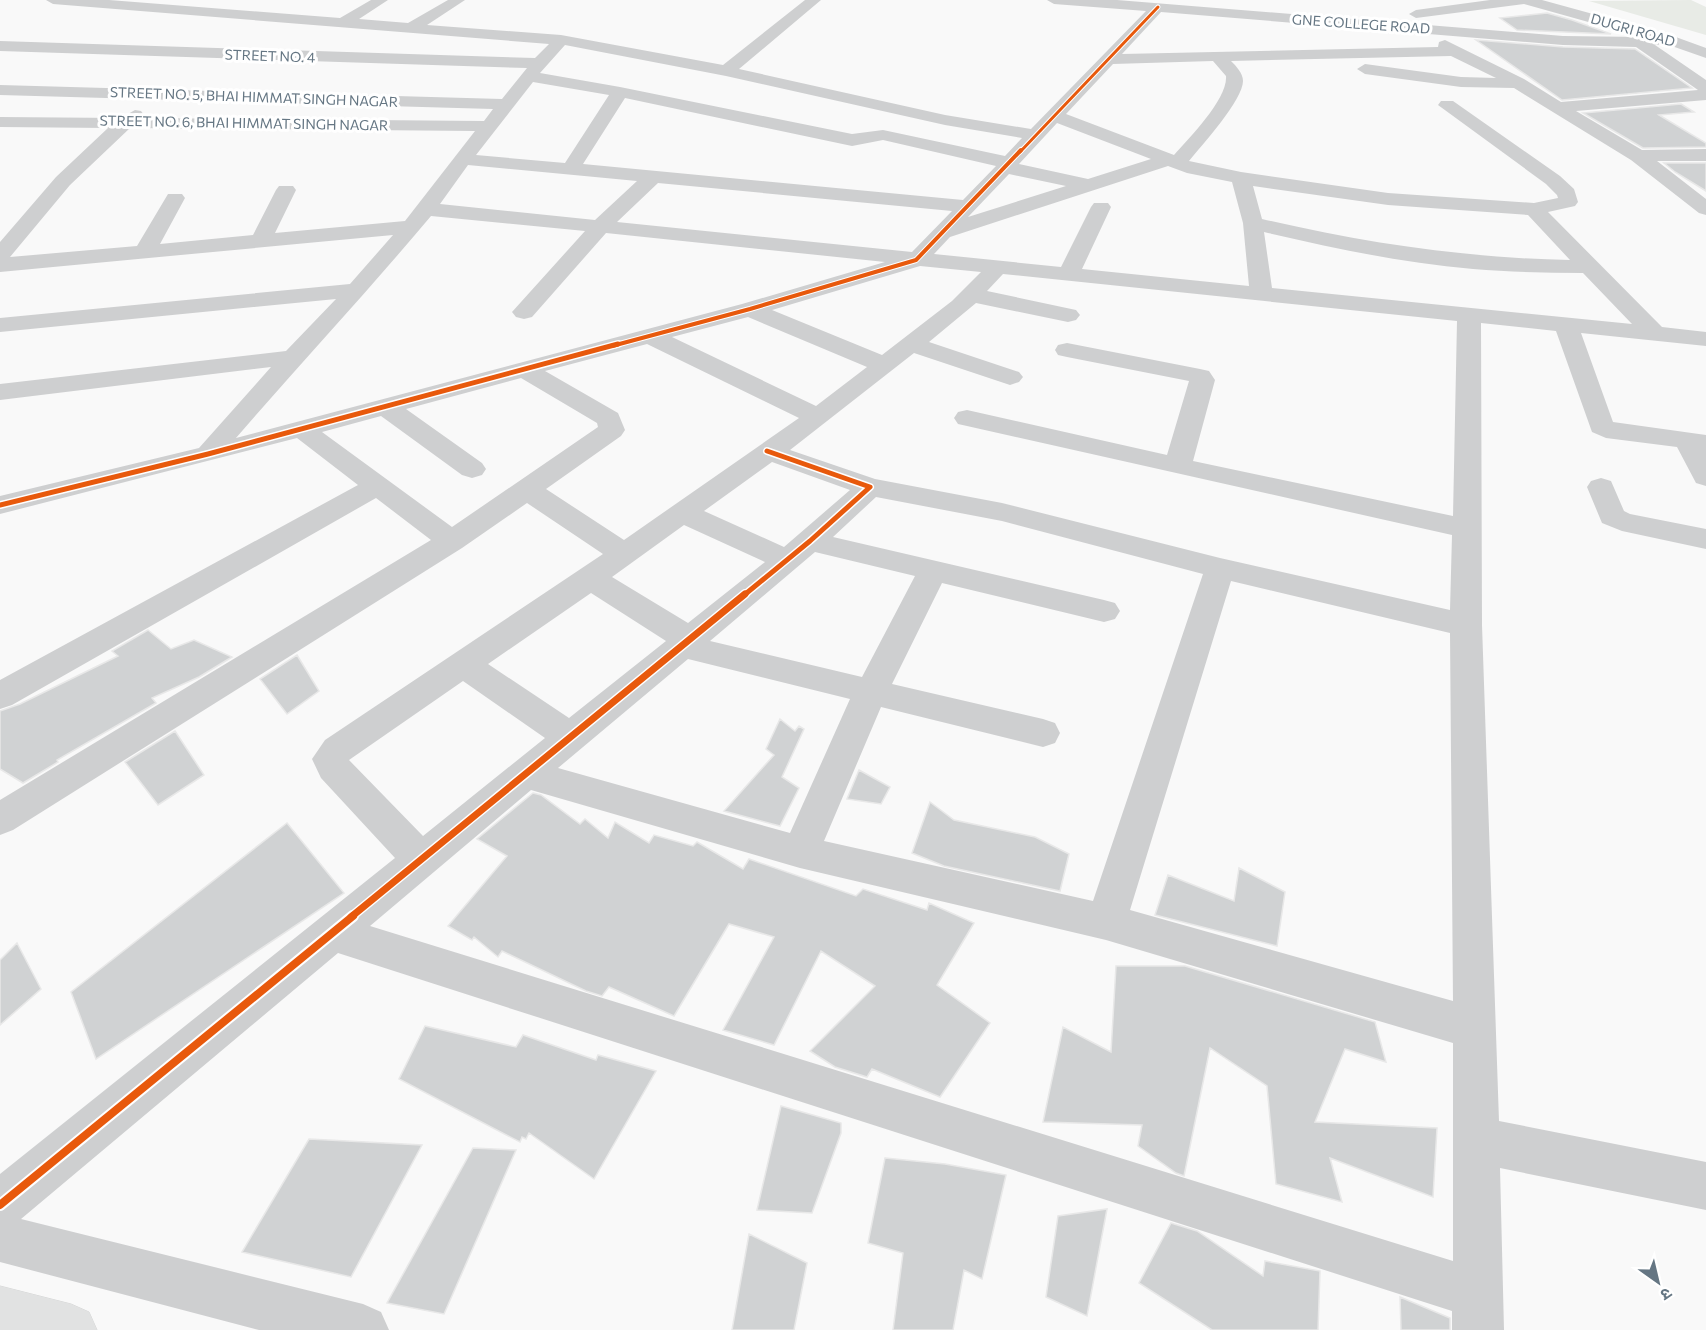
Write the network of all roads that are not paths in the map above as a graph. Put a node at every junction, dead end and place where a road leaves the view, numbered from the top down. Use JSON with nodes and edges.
{"nodes":[{"id":1,"x":53,"y":0,"type":"edge"},
{"id":2,"x":381,"y":0,"type":"edge"},
{"id":3,"x":458,"y":0,"type":"edge"},
{"id":4,"x":814,"y":0,"type":"edge"},
{"id":5,"x":1054,"y":0,"type":"edge"},
{"id":6,"x":1258,"y":0,"type":"edge"},
{"id":7,"x":1525,"y":0,"type":"edge"},
{"id":8,"x":1553,"y":0,"type":"edge"},
{"id":9,"x":1158,"y":7,"type":"junction"},
{"id":10,"x":145,"y":8,"type":"junction"},
{"id":11,"x":126,"y":18,"type":"dead end"},
{"id":12,"x":1290,"y":20,"type":"junction"},
{"id":13,"x":342,"y":23,"type":"junction"},
{"id":14,"x":1338,"y":24,"type":"junction"},
{"id":15,"x":411,"y":28,"type":"junction"},
{"id":16,"x":1420,"y":28,"type":"junction"},
{"id":17,"x":96,"y":34,"type":"dead end"},
{"id":18,"x":1667,"y":39,"type":"junction"},
{"id":19,"x":561,"y":40,"type":"junction"},
{"id":20,"x":1641,"y":43,"type":"junction"},
{"id":21,"x":1706,"y":43,"type":"edge"},
{"id":22,"x":0,"y":46,"type":"edge"},
{"id":23,"x":66,"y":49,"type":"junction"},
{"id":24,"x":1454,"y":51,"type":"junction"},
{"id":25,"x":1706,"y":53,"type":"edge"},
{"id":26,"x":1218,"y":57,"type":"junction"},
{"id":27,"x":1110,"y":59,"type":"junction"},
{"id":28,"x":534,"y":70,"type":"junction"},
{"id":29,"x":1340,"y":70,"type":"dead end"},
{"id":30,"x":726,"y":71,"type":"junction"},
{"id":31,"x":1518,"y":83,"type":"junction"},
{"id":32,"x":1706,"y":88,"type":"edge"},
{"id":33,"x":0,"y":90,"type":"edge"},
{"id":34,"x":620,"y":92,"type":"junction"},
{"id":35,"x":161,"y":94,"type":"junction"},
{"id":36,"x":1706,"y":95,"type":"edge"},
{"id":37,"x":508,"y":104,"type":"junction"},
{"id":38,"x":1447,"y":105,"type":"dead end"},
{"id":39,"x":1558,"y":107,"type":"junction"},
{"id":40,"x":1055,"y":116,"type":"junction"},
{"id":41,"x":127,"y":121,"type":"junction"},
{"id":42,"x":489,"y":126,"type":"junction"},
{"id":43,"x":4,"y":130,"type":"edge"},
{"id":44,"x":1036,"y":135,"type":"junction"},
{"id":45,"x":1706,"y":155,"type":"edge"},
{"id":46,"x":1638,"y":156,"type":"junction"},
{"id":47,"x":463,"y":159,"type":"junction"},
{"id":48,"x":1172,"y":162,"type":"junction"},
{"id":49,"x":1008,"y":165,"type":"junction"},
{"id":50,"x":570,"y":169,"type":"junction"},
{"id":51,"x":653,"y":177,"type":"junction"},
{"id":52,"x":1241,"y":178,"type":"junction"},
{"id":53,"x":1090,"y":185,"type":"junction"},
{"id":54,"x":286,"y":190,"type":"dead end"},
{"id":55,"x":175,"y":198,"type":"dead end"},
{"id":56,"x":967,"y":206,"type":"junction"},
{"id":57,"x":1101,"y":207,"type":"dead end"},
{"id":58,"x":426,"y":209,"type":"junction"},
{"id":59,"x":1534,"y":209,"type":"junction"},
{"id":60,"x":1706,"y":209,"type":"edge"},
{"id":61,"x":1253,"y":223,"type":"junction"},
{"id":62,"x":408,"y":227,"type":"junction"},
{"id":63,"x":600,"y":227,"type":"junction"},
{"id":64,"x":943,"y":232,"type":"junction"},
{"id":65,"x":262,"y":239,"type":"junction"},
{"id":66,"x":145,"y":251,"type":"junction"},
{"id":67,"x":0,"y":256,"type":"edge"},
{"id":68,"x":916,"y":260,"type":"junction"},
{"id":69,"x":0,"y":265,"type":"edge"},
{"id":70,"x":1589,"y":267,"type":"junction"},
{"id":71,"x":996,"y":268,"type":"junction"},
{"id":72,"x":1068,"y":275,"type":"junction"},
{"id":73,"x":357,"y":290,"type":"junction"},
{"id":74,"x":972,"y":295,"type":"junction"},
{"id":75,"x":1261,"y":295,"type":"junction"},
{"id":76,"x":750,"y":309,"type":"junction"},
{"id":77,"x":524,"y":312,"type":"dead end"},
{"id":78,"x":1068,"y":315,"type":"dead end"},
{"id":79,"x":1469,"y":316,"type":"junction"},
{"id":80,"x":0,"y":325,"type":"edge"},
{"id":81,"x":1566,"y":326,"type":"junction"},
{"id":82,"x":1655,"y":334,"type":"junction"},
{"id":83,"x":648,"y":335,"type":"junction"},
{"id":84,"x":1706,"y":339,"type":"edge"},
{"id":85,"x":910,"y":344,"type":"junction"},
{"id":86,"x":1066,"y":350,"type":"dead end"},
{"id":87,"x":293,"y":357,"type":"junction"},
{"id":88,"x":884,"y":365,"type":"junction"},
{"id":89,"x":523,"y":369,"type":"junction"},
{"id":90,"x":1010,"y":377,"type":"dead end"},
{"id":91,"x":0,"y":392,"type":"edge"},
{"id":92,"x":385,"y":406,"type":"junction"},
{"id":93,"x":818,"y":417,"type":"junction"},
{"id":94,"x":967,"y":418,"type":"dead end"},
{"id":95,"x":300,"y":428,"type":"junction"},
{"id":96,"x":1696,"y":442,"type":"edge"},
{"id":97,"x":767,"y":451,"type":"junction"},
{"id":98,"x":208,"y":453,"type":"junction"},
{"id":99,"x":1178,"y":466,"type":"junction"},
{"id":100,"x":472,"y":469,"type":"dead end"},
{"id":101,"x":1706,"y":477,"type":"edge"},
{"id":102,"x":377,"y":486,"type":"junction"},
{"id":103,"x":870,"y":486,"type":"junction"},
{"id":104,"x":1601,"y":487,"type":"dead end"},
{"id":105,"x":526,"y":490,"type":"junction"},
{"id":106,"x":0,"y":506,"type":"edge"},
{"id":107,"x":682,"y":513,"type":"junction"},
{"id":108,"x":1468,"y":529,"type":"junction"},
{"id":109,"x":1706,"y":539,"type":"edge"},
{"id":110,"x":452,"y":541,"type":"junction"},
{"id":111,"x":798,"y":551,"type":"junction"},
{"id":112,"x":624,"y":554,"type":"junction"},
{"id":113,"x":1220,"y":568,"type":"junction"},
{"id":114,"x":933,"y":570,"type":"junction"},
{"id":115,"x":590,"y":578,"type":"junction"},
{"id":116,"x":1104,"y":611,"type":"dead end"},
{"id":117,"x":1466,"y":625,"type":"junction"},
{"id":118,"x":686,"y":643,"type":"junction"},
{"id":119,"x":464,"y":664,"type":"junction"},
{"id":120,"x":870,"y":693,"type":"junction"},
{"id":121,"x":0,"y":696,"type":"edge"},
{"id":122,"x":1043,"y":733,"type":"dead end"},
{"id":123,"x":570,"y":737,"type":"junction"},
{"id":124,"x":525,"y":774,"type":"junction"},
{"id":125,"x":0,"y":819,"type":"edge"},
{"id":126,"x":800,"y":852,"type":"junction"},
{"id":127,"x":420,"y":859,"type":"junction"},
{"id":128,"x":1106,"y":922,"type":"junction"},
{"id":129,"x":331,"y":932,"type":"junction"},
{"id":130,"x":1475,"y":1028,"type":"junction"},
{"id":131,"x":1477,"y":1140,"type":"junction"},
{"id":132,"x":1706,"y":1186,"type":"edge"},
{"id":133,"x":0,"y":1205,"type":"edge"},
{"id":134,"x":0,"y":1238,"type":"edge"},
{"id":135,"x":0,"y":1311,"type":"edge"},
{"id":136,"x":1478,"y":1312,"type":"edge"},
{"id":137,"x":71,"y":1330,"type":"edge"},
{"id":138,"x":363,"y":1330,"type":"edge"}],
"edges":[{"from":1,"to":10,"type":"street"},
{"from":2,"to":13,"type":"street"},
{"from":3,"to":15,"type":"street"},
{"from":4,"to":30,"type":"street"},
{"from":5,"to":9,"type":"street","name":"GNE COLLEGE ROAD"},
{"from":6,"to":12,"type":"street"},
{"from":7,"to":14,"type":"street"},
{"from":7,"to":18,"type":"street","name":"DUGRI ROAD"},
{"from":8,"to":21,"type":"street","name":"DUGRI ROAD"},
{"from":9,"to":12,"type":"street","name":"GNE COLLEGE ROAD"},
{"from":9,"to":27,"type":"street"},
{"from":10,"to":11,"type":"street"},
{"from":10,"to":13,"type":"street"},
{"from":12,"to":14,"type":"street","name":"GNE COLLEGE ROAD"},
{"from":13,"to":15,"type":"street"},
{"from":14,"to":16,"type":"street","name":"GNE COLLEGE ROAD"},
{"from":15,"to":19,"type":"street"},
{"from":16,"to":20,"type":"street","name":"GNE COLLEGE ROAD"},
{"from":16,"to":24,"type":"street"},
{"from":17,"to":23,"type":"street"},
{"from":18,"to":20,"type":"street","name":"GNE COLLEGE ROAD"},
{"from":18,"to":25,"type":"street","name":"DUGRI ROAD"},
{"from":19,"to":28,"type":"street"},
{"from":19,"to":30,"type":"street"},
{"from":20,"to":32,"type":"street"},
{"from":22,"to":23,"type":"street","name":"STREET NO. 4"},
{"from":23,"to":28,"type":"street","name":"STREET NO. 4"},
{"from":24,"to":26,"type":"street"},
{"from":24,"to":31,"type":"street"},
{"from":26,"to":27,"type":"street"},
{"from":26,"to":48,"type":"street"},
{"from":27,"to":40,"type":"street"},
{"from":28,"to":34,"type":"street","name":"STREET NO. 4"},
{"from":28,"to":37,"type":"street"},
{"from":29,"to":31,"type":"street"},
{"from":30,"to":44,"type":"street"},
{"from":31,"to":39,"type":"street"},
{"from":33,"to":35,"type":"street","name":"STREET NO. 5, BHAI HIMMAT SINGH NAGAR"},
{"from":34,"to":49,"type":"street","name":"STREET NO. 4"},
{"from":34,"to":50,"type":"street"},
{"from":35,"to":37,"type":"street","name":"STREET NO. 5, BHAI HIMMAT SINGH NAGAR"},
{"from":35,"to":41,"type":"street"},
{"from":36,"to":39,"type":"street"},
{"from":37,"to":42,"type":"street"},
{"from":38,"to":59,"type":"street"},
{"from":39,"to":46,"type":"street"},
{"from":40,"to":44,"type":"street"},
{"from":40,"to":48,"type":"street"},
{"from":41,"to":42,"type":"street","name":"STREET NO. 6, BHAI HIMMAT SINGH NAGAR"},
{"from":41,"to":43,"type":"street","name":"STREET NO. 6, BHAI HIMMAT SINGH NAGAR"},
{"from":41,"to":67,"type":"street"},
{"from":42,"to":47,"type":"street"},
{"from":44,"to":49,"type":"street"},
{"from":45,"to":46,"type":"street"},
{"from":46,"to":60,"type":"street"},
{"from":47,"to":50,"type":"street"},
{"from":47,"to":58,"type":"street"},
{"from":48,"to":52,"type":"street"},
{"from":48,"to":53,"type":"street"},
{"from":49,"to":53,"type":"street","name":"STREET NO. 4"},
{"from":49,"to":56,"type":"street"},
{"from":50,"to":51,"type":"street"},
{"from":51,"to":56,"type":"street"},
{"from":51,"to":63,"type":"street"},
{"from":52,"to":59,"type":"street"},
{"from":52,"to":61,"type":"street"},
{"from":53,"to":64,"type":"street"},
{"from":54,"to":65,"type":"street"},
{"from":55,"to":66,"type":"street"},
{"from":56,"to":64,"type":"street"},
{"from":57,"to":72,"type":"street"},
{"from":58,"to":62,"type":"street"},
{"from":58,"to":63,"type":"street"},
{"from":59,"to":70,"type":"street"},
{"from":61,"to":70,"type":"street"},
{"from":61,"to":75,"type":"street"},
{"from":62,"to":65,"type":"street"},
{"from":62,"to":73,"type":"street"},
{"from":63,"to":68,"type":"street"},
{"from":63,"to":77,"type":"street"},
{"from":64,"to":68,"type":"street"},
{"from":65,"to":66,"type":"street"},
{"from":66,"to":69,"type":"street"},
{"from":68,"to":71,"type":"street"},
{"from":68,"to":76,"type":"street"},
{"from":70,"to":82,"type":"street"},
{"from":71,"to":72,"type":"street"},
{"from":71,"to":74,"type":"street"},
{"from":72,"to":75,"type":"street"},
{"from":73,"to":80,"type":"street"},
{"from":73,"to":87,"type":"street"},
{"from":74,"to":78,"type":"street"},
{"from":74,"to":85,"type":"street"},
{"from":75,"to":79,"type":"street"},
{"from":76,"to":83,"type":"street"},
{"from":76,"to":88,"type":"street"},
{"from":79,"to":81,"type":"street"},
{"from":79,"to":108,"type":"street"},
{"from":81,"to":82,"type":"street"},
{"from":81,"to":96,"type":"street"},
{"from":82,"to":84,"type":"street"},
{"from":83,"to":89,"type":"street"},
{"from":83,"to":93,"type":"street"},
{"from":85,"to":88,"type":"street"},
{"from":85,"to":90,"type":"street"},
{"from":86,"to":99,"type":"street"},
{"from":87,"to":91,"type":"street"},
{"from":87,"to":98,"type":"street"},
{"from":88,"to":93,"type":"street"},
{"from":89,"to":92,"type":"street"},
{"from":89,"to":105,"type":"street"},
{"from":92,"to":95,"type":"street"},
{"from":92,"to":100,"type":"street"},
{"from":93,"to":97,"type":"street"},
{"from":94,"to":99,"type":"street"},
{"from":95,"to":98,"type":"street"},
{"from":95,"to":102,"type":"street"},
{"from":96,"to":101,"type":"street"},
{"from":97,"to":103,"type":"street"},
{"from":97,"to":107,"type":"street"},
{"from":98,"to":106,"type":"street"},
{"from":99,"to":108,"type":"street"},
{"from":102,"to":110,"type":"street"},
{"from":102,"to":121,"type":"street"},
{"from":103,"to":111,"type":"street"},
{"from":103,"to":113,"type":"street"},
{"from":104,"to":109,"type":"street"},
{"from":105,"to":110,"type":"street"},
{"from":105,"to":112,"type":"street"},
{"from":107,"to":111,"type":"street"},
{"from":107,"to":112,"type":"street"},
{"from":108,"to":117,"type":"street"},
{"from":110,"to":125,"type":"street"},
{"from":111,"to":114,"type":"street"},
{"from":111,"to":118,"type":"street"},
{"from":112,"to":115,"type":"street"},
{"from":113,"to":117,"type":"street"},
{"from":113,"to":128,"type":"street"},
{"from":114,"to":116,"type":"street"},
{"from":114,"to":120,"type":"street"},
{"from":115,"to":118,"type":"street"},
{"from":115,"to":119,"type":"street"},
{"from":117,"to":130,"type":"street"},
{"from":118,"to":120,"type":"street"},
{"from":118,"to":123,"type":"street"},
{"from":119,"to":123,"type":"street"},
{"from":119,"to":127,"type":"street"},
{"from":120,"to":122,"type":"street"},
{"from":120,"to":126,"type":"street"},
{"from":123,"to":124,"type":"street"},
{"from":124,"to":126,"type":"street"},
{"from":124,"to":127,"type":"street"},
{"from":126,"to":128,"type":"street"},
{"from":127,"to":129,"type":"street"},
{"from":128,"to":130,"type":"street"},
{"from":129,"to":133,"type":"street"},
{"from":129,"to":136,"type":"street"},
{"from":130,"to":131,"type":"street"},
{"from":131,"to":132,"type":"street"},
{"from":131,"to":136,"type":"street"},
{"from":134,"to":138,"type":"street"},
{"from":135,"to":137,"type":"highway"}]}
